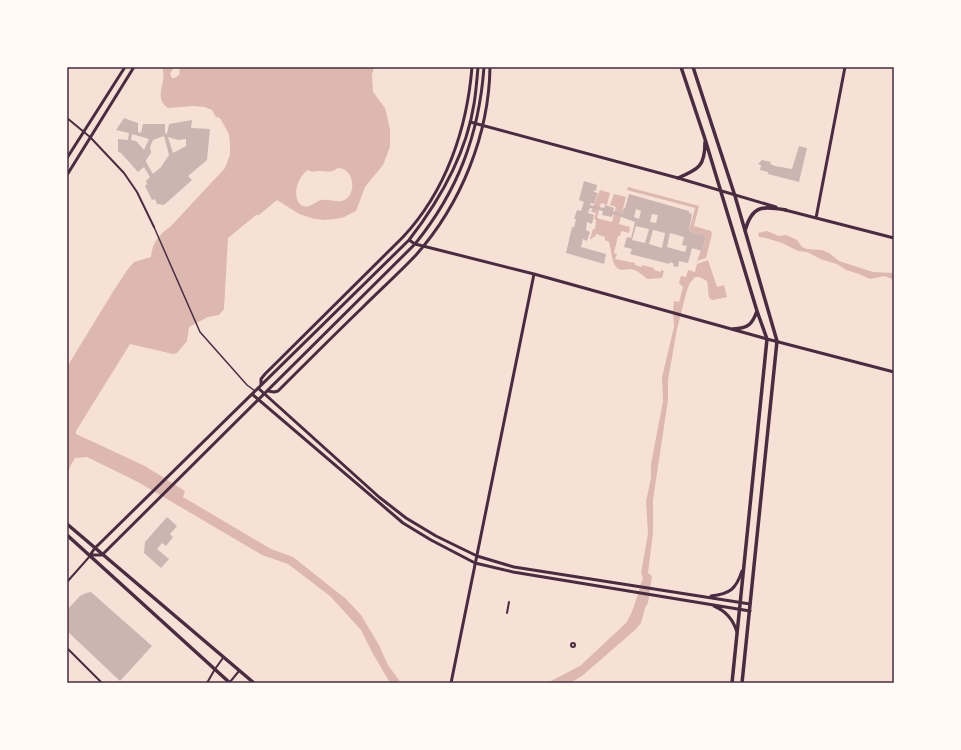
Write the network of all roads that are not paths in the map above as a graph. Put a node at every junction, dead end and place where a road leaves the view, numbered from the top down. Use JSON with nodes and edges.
{"nodes":[{"id":1,"x":125,"y":67,"type":"edge"},
{"id":2,"x":134,"y":67,"type":"edge"},
{"id":3,"x":472,"y":67,"type":"edge"},
{"id":4,"x":478,"y":67,"type":"edge"},
{"id":5,"x":484,"y":67,"type":"edge"},
{"id":6,"x":490,"y":67,"type":"edge"},
{"id":7,"x":680,"y":67,"type":"edge"},
{"id":8,"x":693,"y":67,"type":"edge"},
{"id":9,"x":845,"y":67,"type":"edge"},
{"id":10,"x":67,"y":118,"type":"edge"},
{"id":11,"x":470,"y":122,"type":"junction"},
{"id":12,"x":476,"y":123,"type":"junction"},
{"id":13,"x":483,"y":125,"type":"junction"},
{"id":14,"x":83,"y":132,"type":"junction"},
{"id":15,"x":90,"y":137,"type":"junction"},
{"id":16,"x":705,"y":139,"type":"junction"},
{"id":17,"x":67,"y":158,"type":"edge"},
{"id":18,"x":67,"y":175,"type":"edge"},
{"id":19,"x":678,"y":178,"type":"junction"},
{"id":20,"x":721,"y":191,"type":"junction"},
{"id":21,"x":735,"y":196,"type":"junction"},
{"id":22,"x":786,"y":210,"type":"junction"},
{"id":23,"x":816,"y":218,"type":"junction"},
{"id":24,"x":154,"y":227,"type":"joint"},
{"id":25,"x":745,"y":232,"type":"junction"},
{"id":26,"x":894,"y":238,"type":"edge"},
{"id":27,"x":409,"y":240,"type":"junction"},
{"id":28,"x":415,"y":244,"type":"junction"},
{"id":29,"x":422,"y":246,"type":"junction"},
{"id":30,"x":534,"y":274,"type":"junction"},
{"id":31,"x":757,"y":311,"type":"junction"},
{"id":32,"x":733,"y":329,"type":"junction"},
{"id":33,"x":767,"y":339,"type":"junction"},
{"id":34,"x":778,"y":341,"type":"junction"},
{"id":35,"x":894,"y":372,"type":"edge"},
{"id":36,"x":260,"y":386,"type":"junction"},
{"id":37,"x":268,"y":391,"type":"junction"},
{"id":38,"x":253,"y":393,"type":"junction"},
{"id":39,"x":265,"y":394,"type":"junction"},
{"id":40,"x":259,"y":400,"type":"junction"},
{"id":41,"x":67,"y":524,"type":"edge"},
{"id":42,"x":67,"y":535,"type":"edge"},
{"id":43,"x":95,"y":548,"type":"junction"},
{"id":44,"x":90,"y":555,"type":"junction"},
{"id":45,"x":102,"y":555,"type":"junction"},
{"id":46,"x":477,"y":556,"type":"junction"},
{"id":47,"x":475,"y":563,"type":"junction"},
{"id":48,"x":743,"y":567,"type":"junction"},
{"id":49,"x":67,"y":582,"type":"edge"},
{"id":50,"x":707,"y":597,"type":"junction"},
{"id":51,"x":509,"y":602,"type":"dead end"},
{"id":52,"x":740,"y":602,"type":"junction"},
{"id":53,"x":706,"y":603,"type":"junction"},
{"id":54,"x":750,"y":604,"type":"junction"},
{"id":55,"x":740,"y":609,"type":"junction"},
{"id":56,"x":750,"y":611,"type":"junction"},
{"id":57,"x":507,"y":613,"type":"dead end"},
{"id":58,"x":737,"y":632,"type":"junction"},
{"id":59,"x":67,"y":648,"type":"edge"},
{"id":60,"x":224,"y":657,"type":"junction"},
{"id":61,"x":215,"y":669,"type":"junction"},
{"id":62,"x":239,"y":671,"type":"junction"},
{"id":63,"x":102,"y":683,"type":"edge"},
{"id":64,"x":207,"y":683,"type":"edge"},
{"id":65,"x":230,"y":683,"type":"edge"},
{"id":66,"x":254,"y":683,"type":"edge"},
{"id":67,"x":451,"y":683,"type":"edge"},
{"id":68,"x":732,"y":683,"type":"edge"},
{"id":69,"x":742,"y":683,"type":"edge"}],
"edges":[{"from":1,"to":14,"type":"street"},
{"from":2,"to":15,"type":"street"},
{"from":3,"to":36,"type":"street"},
{"from":4,"to":11,"type":"street"},
{"from":5,"to":12,"type":"street"},
{"from":6,"to":13,"type":"street"},
{"from":7,"to":16,"type":"main road"},
{"from":8,"to":21,"type":"main road"},
{"from":9,"to":23,"type":"street"},
{"from":10,"to":14,"type":"street"},
{"from":11,"to":12,"type":"street"},
{"from":11,"to":27,"type":"street"},
{"from":12,"to":13,"type":"street"},
{"from":12,"to":28,"type":"street"},
{"from":13,"to":19,"type":"street"},
{"from":13,"to":29,"type":"street"},
{"from":14,"to":15,"type":"street"},
{"from":14,"to":17,"type":"street"},
{"from":15,"to":18,"type":"street"},
{"from":15,"to":24,"type":"street"},
{"from":16,"to":19,"type":"main road"},
{"from":16,"to":20,"type":"main road"},
{"from":19,"to":20,"type":"street"},
{"from":20,"to":21,"type":"street"},
{"from":20,"to":31,"type":"main road"},
{"from":21,"to":22,"type":"street"},
{"from":21,"to":25,"type":"main road"},
{"from":22,"to":23,"type":"street"},
{"from":22,"to":25,"type":"main road"},
{"from":23,"to":26,"type":"street"},
{"from":24,"to":38,"type":"street"},
{"from":25,"to":34,"type":"main road"},
{"from":27,"to":28,"type":"street"},
{"from":27,"to":36,"type":"street"},
{"from":28,"to":29,"type":"street"},
{"from":28,"to":37,"type":"street"},
{"from":29,"to":30,"type":"street"},
{"from":29,"to":37,"type":"street"},
{"from":30,"to":32,"type":"street"},
{"from":30,"to":46,"type":"street"},
{"from":31,"to":32,"type":"main road"},
{"from":31,"to":33,"type":"main road"},
{"from":32,"to":33,"type":"street"},
{"from":33,"to":34,"type":"street"},
{"from":33,"to":48,"type":"main road"},
{"from":34,"to":35,"type":"street"},
{"from":34,"to":54,"type":"main road"},
{"from":36,"to":38,"type":"street"},
{"from":36,"to":39,"type":"street"},
{"from":37,"to":39,"type":"street"},
{"from":38,"to":40,"type":"street"},
{"from":38,"to":43,"type":"street"},
{"from":39,"to":40,"type":"street"},
{"from":39,"to":46,"type":"street"},
{"from":40,"to":45,"type":"street"},
{"from":40,"to":47,"type":"street"},
{"from":41,"to":43,"type":"main road"},
{"from":42,"to":44,"type":"main road"},
{"from":43,"to":44,"type":"street"},
{"from":43,"to":45,"type":"main road"},
{"from":44,"to":45,"type":"street"},
{"from":44,"to":49,"type":"street"},
{"from":44,"to":61,"type":"main road"},
{"from":45,"to":60,"type":"main road"},
{"from":46,"to":47,"type":"street"},
{"from":46,"to":50,"type":"street"},
{"from":47,"to":53,"type":"street"},
{"from":47,"to":67,"type":"street"},
{"from":48,"to":50,"type":"street"},
{"from":48,"to":52,"type":"main road"},
{"from":50,"to":52,"type":"street"},
{"from":51,"to":57,"type":"street"},
{"from":52,"to":54,"type":"street"},
{"from":52,"to":55,"type":"main road"},
{"from":53,"to":55,"type":"street"},
{"from":53,"to":58,"type":"street"},
{"from":54,"to":56,"type":"main road"},
{"from":55,"to":56,"type":"street"},
{"from":55,"to":58,"type":"main road"},
{"from":56,"to":69,"type":"main road"},
{"from":58,"to":68,"type":"main road"},
{"from":59,"to":63,"type":"street"},
{"from":60,"to":61,"type":"street"},
{"from":60,"to":62,"type":"main road"},
{"from":61,"to":64,"type":"street"},
{"from":61,"to":65,"type":"main road"},
{"from":62,"to":65,"type":"street"},
{"from":62,"to":66,"type":"main road"}]}
